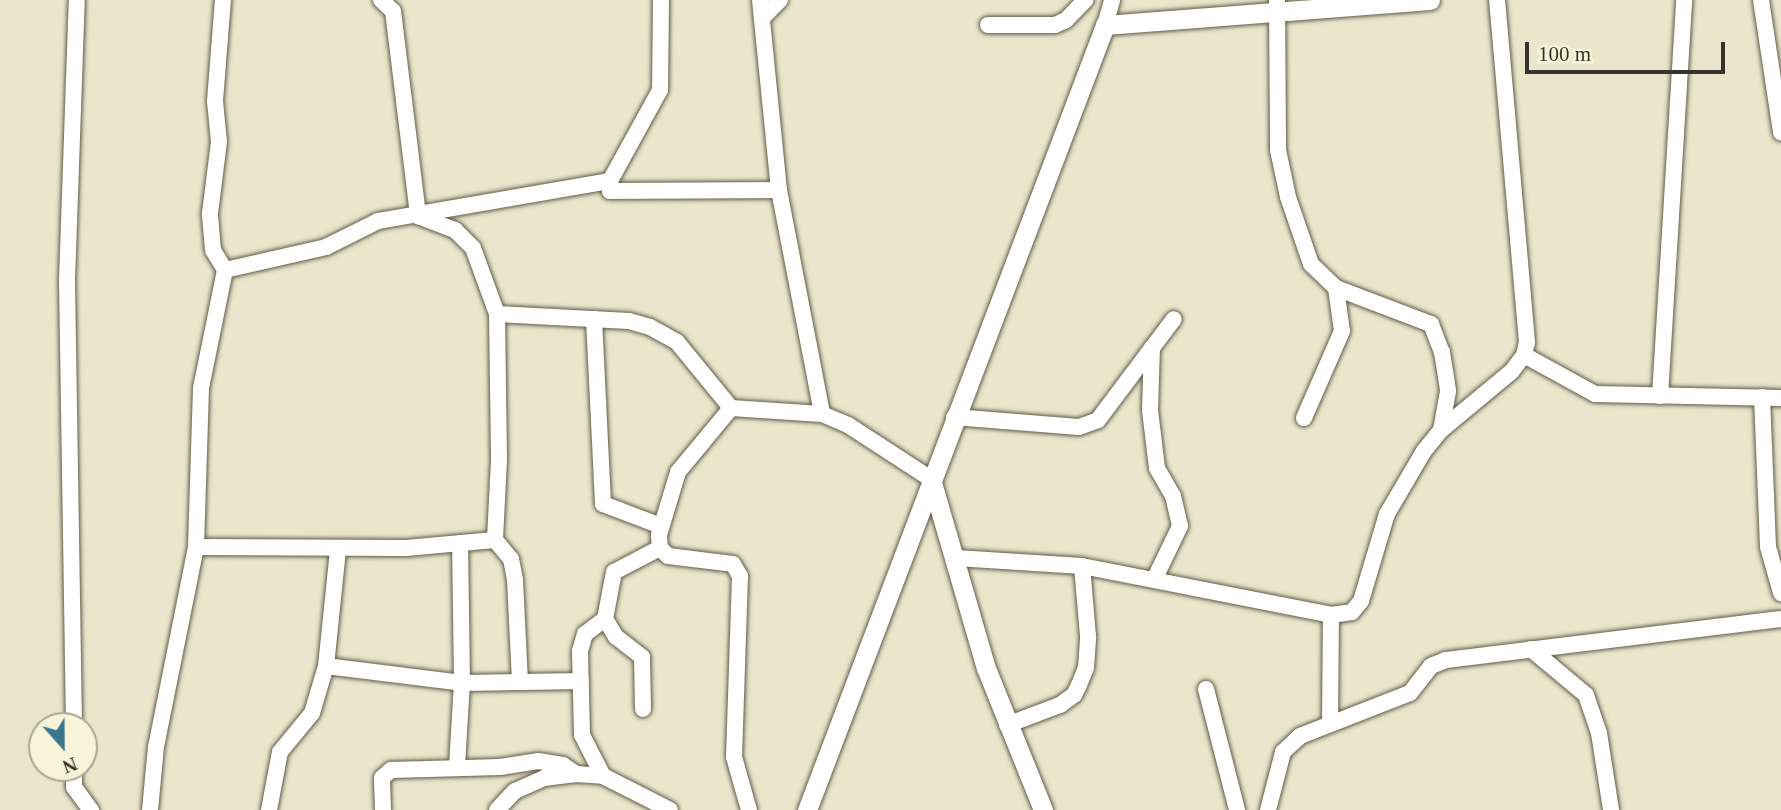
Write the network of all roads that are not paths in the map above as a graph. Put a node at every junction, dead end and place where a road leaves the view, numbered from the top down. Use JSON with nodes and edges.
{"nodes":[{"id":1,"x":77,"y":0,"type":"edge"},
{"id":2,"x":223,"y":0,"type":"edge"},
{"id":3,"x":661,"y":0,"type":"edge"},
{"id":4,"x":780,"y":0,"type":"edge"},
{"id":5,"x":1085,"y":0,"type":"edge"},
{"id":6,"x":1111,"y":0,"type":"edge"},
{"id":7,"x":1430,"y":0,"type":"edge"},
{"id":8,"x":1497,"y":0,"type":"edge"},
{"id":9,"x":1684,"y":0,"type":"edge"},
{"id":10,"x":1761,"y":0,"type":"edge"},
{"id":11,"x":386,"y":1,"type":"edge"},
{"id":12,"x":1277,"y":6,"type":"edge"},
{"id":13,"x":762,"y":7,"type":"edge"},
{"id":14,"x":988,"y":25,"type":"dead end"},
{"id":15,"x":1105,"y":25,"type":"junction"},
{"id":16,"x":1781,"y":132,"type":"edge"},
{"id":17,"x":610,"y":181,"type":"junction"},
{"id":18,"x":779,"y":190,"type":"junction"},
{"id":19,"x":418,"y":216,"type":"junction"},
{"id":20,"x":225,"y":270,"type":"junction"},
{"id":21,"x":1336,"y":288,"type":"junction"},
{"id":22,"x":497,"y":314,"type":"junction"},
{"id":23,"x":1174,"y":319,"type":"dead end"},
{"id":24,"x":594,"y":320,"type":"junction"},
{"id":25,"x":1152,"y":348,"type":"junction"},
{"id":26,"x":1524,"y":355,"type":"junction"},
{"id":27,"x":1660,"y":396,"type":"junction"},
{"id":28,"x":1762,"y":397,"type":"junction"},
{"id":29,"x":1781,"y":398,"type":"edge"},
{"id":30,"x":731,"y":408,"type":"junction"},
{"id":31,"x":821,"y":414,"type":"junction"},
{"id":32,"x":954,"y":417,"type":"junction"},
{"id":33,"x":1304,"y":418,"type":"dead end"},
{"id":34,"x":1441,"y":430,"type":"junction"},
{"id":35,"x":931,"y":479,"type":"junction"},
{"id":36,"x":661,"y":526,"type":"junction"},
{"id":37,"x":495,"y":540,"type":"junction"},
{"id":38,"x":460,"y":543,"type":"junction"},
{"id":39,"x":196,"y":547,"type":"junction"},
{"id":40,"x":660,"y":548,"type":"junction"},
{"id":41,"x":338,"y":549,"type":"junction"},
{"id":42,"x":957,"y":558,"type":"junction"},
{"id":43,"x":1082,"y":566,"type":"junction"},
{"id":44,"x":1155,"y":578,"type":"junction"},
{"id":45,"x":1781,"y":593,"type":"edge"},
{"id":46,"x":1331,"y":615,"type":"junction"},
{"id":47,"x":605,"y":619,"type":"junction"},
{"id":48,"x":1781,"y":619,"type":"edge"},
{"id":49,"x":1531,"y":649,"type":"junction"},
{"id":50,"x":326,"y":666,"type":"junction"},
{"id":51,"x":580,"y":681,"type":"junction"},
{"id":52,"x":520,"y":682,"type":"junction"},
{"id":53,"x":462,"y":683,"type":"junction"},
{"id":54,"x":1206,"y":689,"type":"dead end"},
{"id":55,"x":643,"y":709,"type":"dead end"},
{"id":56,"x":74,"y":712,"type":"edge"},
{"id":57,"x":1331,"y":724,"type":"junction"},
{"id":58,"x":1007,"y":725,"type":"junction"},
{"id":59,"x":457,"y":766,"type":"junction"},
{"id":60,"x":576,"y":775,"type":"junction"},
{"id":61,"x":603,"y":776,"type":"junction"},
{"id":62,"x":74,"y":782,"type":"edge"},
{"id":63,"x":91,"y":810,"type":"edge"},
{"id":64,"x":150,"y":810,"type":"edge"},
{"id":65,"x":269,"y":810,"type":"edge"},
{"id":66,"x":383,"y":810,"type":"edge"},
{"id":67,"x":497,"y":810,"type":"edge"},
{"id":68,"x":670,"y":810,"type":"edge"},
{"id":69,"x":749,"y":810,"type":"edge"},
{"id":70,"x":807,"y":810,"type":"edge"},
{"id":71,"x":1043,"y":810,"type":"edge"},
{"id":72,"x":1237,"y":810,"type":"edge"},
{"id":73,"x":1268,"y":810,"type":"edge"},
{"id":74,"x":1611,"y":810,"type":"edge"}],
"edges":[{"from":1,"to":56,"type":"street"},
{"from":2,"to":20,"type":"street"},
{"from":3,"to":17,"type":"street"},
{"from":4,"to":13,"type":"street"},
{"from":5,"to":14,"type":"street"},
{"from":6,"to":15,"type":"street"},
{"from":7,"to":12,"type":"street"},
{"from":8,"to":26,"type":"street"},
{"from":9,"to":27,"type":"street"},
{"from":10,"to":16,"type":"street"},
{"from":11,"to":19,"type":"street"},
{"from":12,"to":15,"type":"street"},
{"from":12,"to":21,"type":"street"},
{"from":13,"to":18,"type":"street"},
{"from":15,"to":32,"type":"street"},
{"from":17,"to":18,"type":"street"},
{"from":17,"to":19,"type":"street"},
{"from":18,"to":31,"type":"street"},
{"from":19,"to":20,"type":"street"},
{"from":19,"to":22,"type":"street"},
{"from":20,"to":39,"type":"street"},
{"from":21,"to":33,"type":"street"},
{"from":21,"to":34,"type":"street"},
{"from":22,"to":24,"type":"street"},
{"from":22,"to":37,"type":"street"},
{"from":23,"to":25,"type":"street"},
{"from":24,"to":30,"type":"street"},
{"from":24,"to":36,"type":"street"},
{"from":25,"to":32,"type":"street"},
{"from":25,"to":44,"type":"street"},
{"from":26,"to":27,"type":"street"},
{"from":26,"to":34,"type":"street"},
{"from":27,"to":28,"type":"street"},
{"from":28,"to":29,"type":"street"},
{"from":28,"to":45,"type":"street"},
{"from":30,"to":31,"type":"street"},
{"from":30,"to":36,"type":"street"},
{"from":31,"to":35,"type":"street"},
{"from":32,"to":35,"type":"street"},
{"from":34,"to":46,"type":"street"},
{"from":35,"to":42,"type":"street"},
{"from":35,"to":70,"type":"street"},
{"from":36,"to":40,"type":"street"},
{"from":37,"to":38,"type":"street"},
{"from":37,"to":52,"type":"street"},
{"from":38,"to":41,"type":"street"},
{"from":38,"to":53,"type":"street"},
{"from":39,"to":41,"type":"street"},
{"from":39,"to":64,"type":"street"},
{"from":40,"to":47,"type":"street"},
{"from":40,"to":69,"type":"street"},
{"from":41,"to":50,"type":"street"},
{"from":42,"to":43,"type":"street"},
{"from":42,"to":58,"type":"street"},
{"from":43,"to":44,"type":"street"},
{"from":43,"to":58,"type":"street"},
{"from":44,"to":46,"type":"street"},
{"from":46,"to":57,"type":"street"},
{"from":47,"to":51,"type":"street"},
{"from":47,"to":55,"type":"street"},
{"from":48,"to":49,"type":"street"},
{"from":49,"to":57,"type":"street"},
{"from":49,"to":74,"type":"street"},
{"from":50,"to":53,"type":"street"},
{"from":50,"to":65,"type":"street"},
{"from":51,"to":52,"type":"street"},
{"from":51,"to":61,"type":"street"},
{"from":52,"to":53,"type":"street"},
{"from":53,"to":59,"type":"street"},
{"from":54,"to":72,"type":"street"},
{"from":57,"to":73,"type":"street"},
{"from":58,"to":71,"type":"street"},
{"from":59,"to":60,"type":"street"},
{"from":59,"to":66,"type":"street"},
{"from":60,"to":61,"type":"street"},
{"from":60,"to":67,"type":"street"},
{"from":61,"to":68,"type":"street"},
{"from":62,"to":63,"type":"street"}]}
